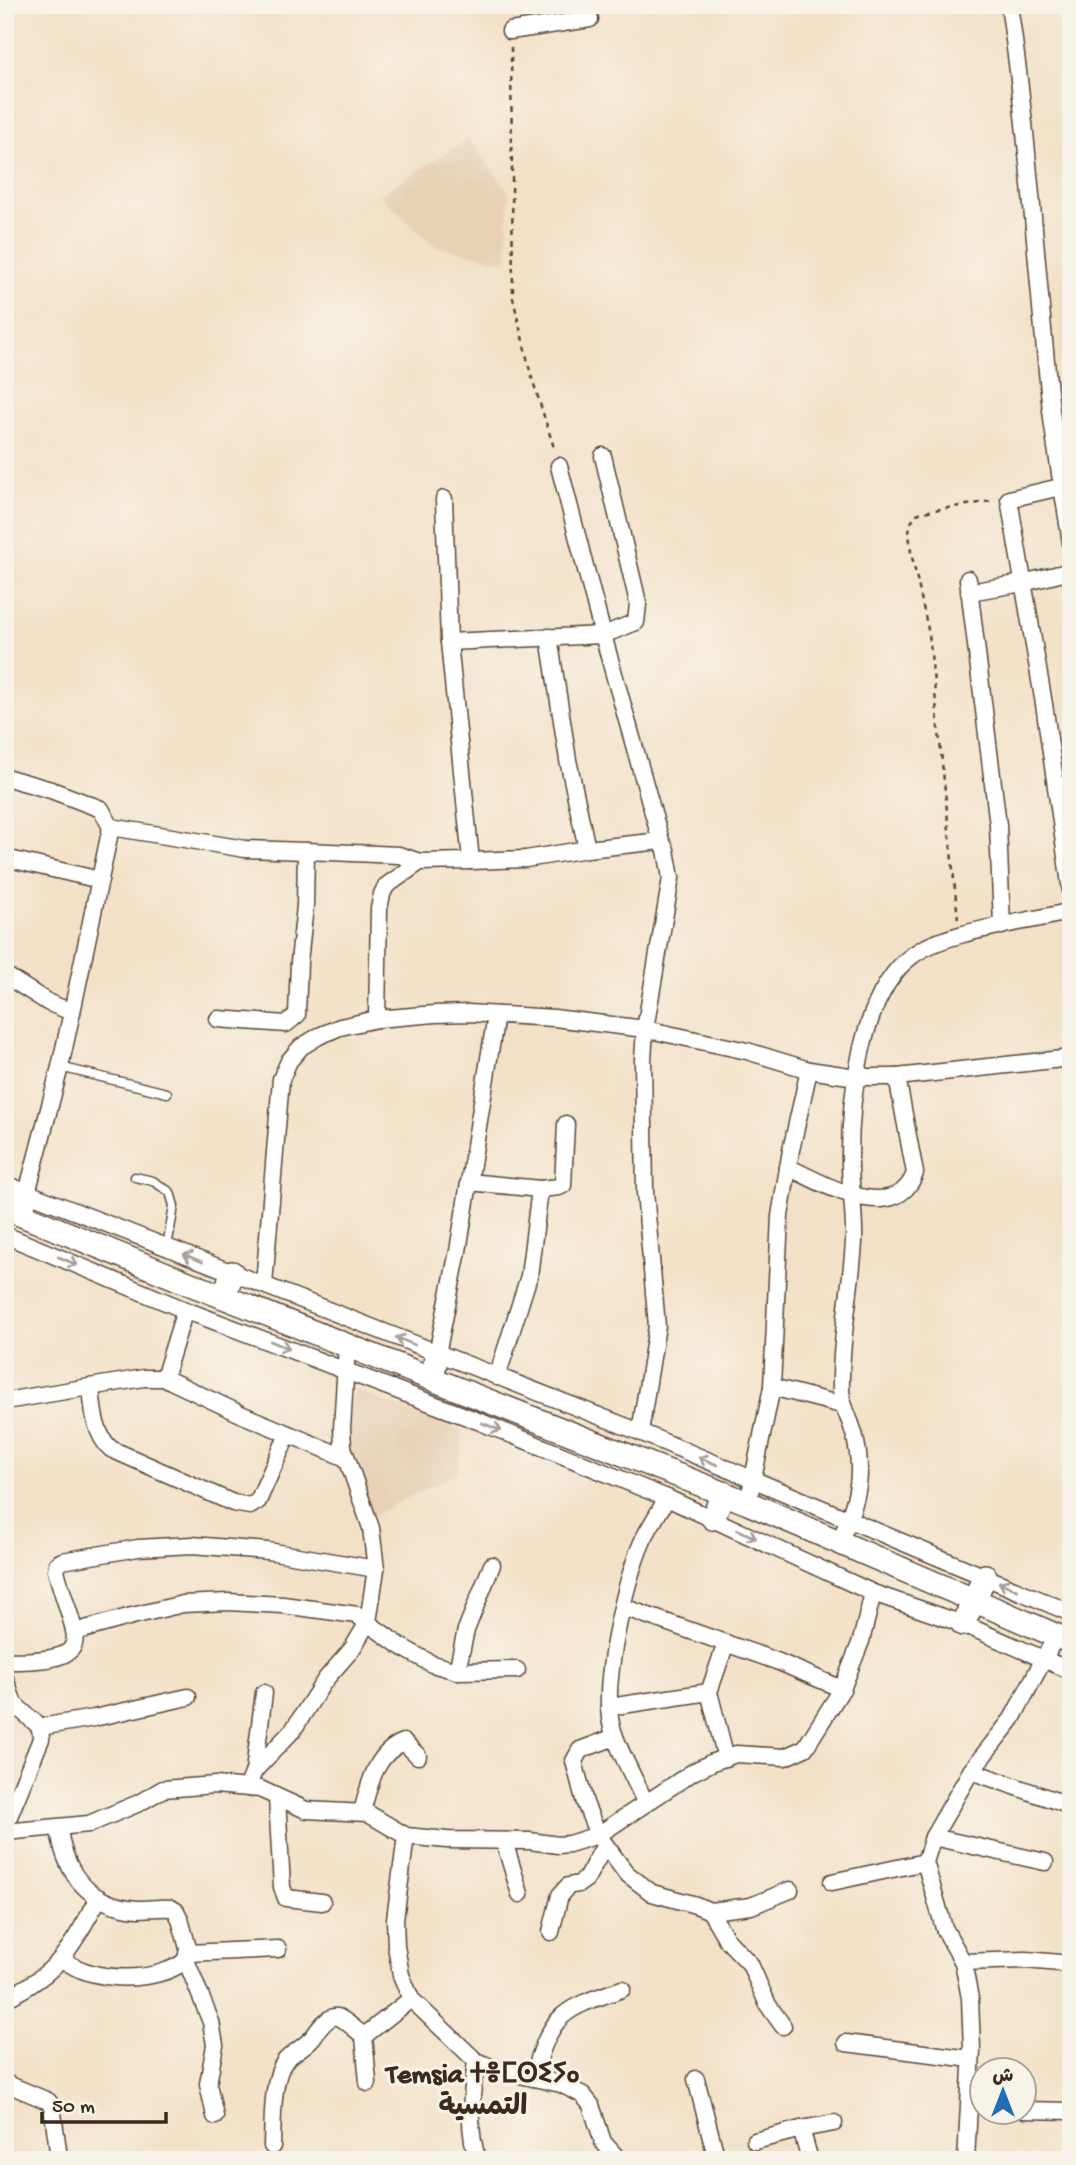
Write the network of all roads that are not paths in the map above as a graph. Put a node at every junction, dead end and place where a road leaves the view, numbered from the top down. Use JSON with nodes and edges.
{"nodes":[{"id":1,"x":1009,"y":5,"type":"edge"},
{"id":2,"x":590,"y":19,"type":"dead end"},
{"id":3,"x":510,"y":31,"type":"road end"},
{"id":4,"x":603,"y":456,"type":"dead end"},
{"id":5,"x":559,"y":466,"type":"road end"},
{"id":6,"x":1066,"y":486,"type":"edge"},
{"id":7,"x":444,"y":499,"type":"dead end"},
{"id":8,"x":1071,"y":543,"type":"edge"},
{"id":9,"x":1071,"y":571,"type":"edge"},
{"id":10,"x":1023,"y":583,"type":"junction"},
{"id":11,"x":603,"y":635,"type":"junction"},
{"id":12,"x":549,"y":637,"type":"junction"},
{"id":13,"x":449,"y":642,"type":"junction"},
{"id":14,"x":5,"y":777,"type":"edge"},
{"id":15,"x":111,"y":827,"type":"junction"},
{"id":16,"x":661,"y":841,"type":"junction"},
{"id":17,"x":587,"y":849,"type":"junction"},
{"id":18,"x":306,"y":851,"type":"junction"},
{"id":19,"x":5,"y":858,"type":"edge"},
{"id":20,"x":471,"y":861,"type":"junction"},
{"id":21,"x":420,"y":862,"type":"junction"},
{"id":22,"x":100,"y":880,"type":"junction"},
{"id":23,"x":1071,"y":891,"type":"edge"},
{"id":24,"x":1071,"y":911,"type":"edge"},
{"id":25,"x":1002,"y":926,"type":"junction"},
{"id":26,"x":5,"y":975,"type":"edge"},
{"id":27,"x":72,"y":1012,"type":"junction"},
{"id":28,"x":496,"y":1015,"type":"junction"},
{"id":29,"x":218,"y":1019,"type":"dead end"},
{"id":30,"x":377,"y":1019,"type":"junction"},
{"id":31,"x":645,"y":1029,"type":"junction"},
{"id":32,"x":1071,"y":1058,"type":"edge"},
{"id":33,"x":60,"y":1067,"type":"junction"},
{"id":34,"x":809,"y":1070,"type":"junction"},
{"id":35,"x":856,"y":1077,"type":"junction"},
{"id":36,"x":897,"y":1077,"type":"junction"},
{"id":37,"x":167,"y":1094,"type":"dead end"},
{"id":38,"x":566,"y":1124,"type":"dead end"},
{"id":39,"x":788,"y":1167,"type":"junction"},
{"id":40,"x":135,"y":1177,"type":"dead end"},
{"id":41,"x":469,"y":1182,"type":"junction"},
{"id":42,"x":5,"y":1184,"type":"edge"},
{"id":43,"x":540,"y":1189,"type":"junction"},
{"id":44,"x":852,"y":1196,"type":"junction"},
{"id":45,"x":18,"y":1205,"type":"edge"},
{"id":46,"x":5,"y":1235,"type":"edge"},
{"id":47,"x":167,"y":1247,"type":"junction"},
{"id":48,"x":232,"y":1273,"type":"junction"},
{"id":49,"x":264,"y":1285,"type":"junction"},
{"id":50,"x":224,"y":1297,"type":"junction"},
{"id":51,"x":185,"y":1310,"type":"junction"},
{"id":52,"x":347,"y":1345,"type":"junction"},
{"id":53,"x":438,"y":1353,"type":"junction"},
{"id":54,"x":345,"y":1372,"type":"junction"},
{"id":55,"x":497,"y":1377,"type":"junction"},
{"id":56,"x":164,"y":1378,"type":"junction"},
{"id":57,"x":432,"y":1378,"type":"junction"},
{"id":58,"x":91,"y":1387,"type":"junction"},
{"id":59,"x":772,"y":1387,"type":"junction"},
{"id":60,"x":5,"y":1401,"type":"edge"},
{"id":61,"x":842,"y":1405,"type":"junction"},
{"id":62,"x":640,"y":1433,"type":"junction"},
{"id":63,"x":288,"y":1434,"type":"junction"},
{"id":64,"x":346,"y":1458,"type":"junction"},
{"id":65,"x":753,"y":1481,"type":"junction"},
{"id":66,"x":723,"y":1493,"type":"junction"},
{"id":67,"x":667,"y":1498,"type":"junction"},
{"id":68,"x":748,"y":1503,"type":"junction"},
{"id":69,"x":713,"y":1518,"type":"junction"},
{"id":70,"x":849,"y":1519,"type":"junction"},
{"id":71,"x":839,"y":1543,"type":"junction"},
{"id":72,"x":492,"y":1565,"type":"dead end"},
{"id":73,"x":376,"y":1569,"type":"junction"},
{"id":74,"x":985,"y":1576,"type":"junction"},
{"id":75,"x":873,"y":1593,"type":"junction"},
{"id":76,"x":974,"y":1600,"type":"junction"},
{"id":77,"x":623,"y":1607,"type":"junction"},
{"id":78,"x":1071,"y":1613,"type":"edge"},
{"id":79,"x":368,"y":1622,"type":"junction"},
{"id":80,"x":963,"y":1624,"type":"junction"},
{"id":81,"x":75,"y":1632,"type":"junction"},
{"id":82,"x":1063,"y":1639,"type":"edge"},
{"id":83,"x":726,"y":1643,"type":"junction"},
{"id":84,"x":1043,"y":1659,"type":"junction"},
{"id":85,"x":5,"y":1661,"type":"edge"},
{"id":86,"x":517,"y":1670,"type":"dead end"},
{"id":87,"x":457,"y":1671,"type":"junction"},
{"id":88,"x":1071,"y":1671,"type":"edge"},
{"id":89,"x":5,"y":1678,"type":"edge"},
{"id":90,"x":842,"y":1689,"type":"junction"},
{"id":91,"x":709,"y":1692,"type":"junction"},
{"id":92,"x":264,"y":1693,"type":"dead end"},
{"id":93,"x":188,"y":1697,"type":"dead end"},
{"id":94,"x":609,"y":1707,"type":"junction"},
{"id":95,"x":40,"y":1727,"type":"junction"},
{"id":96,"x":615,"y":1737,"type":"junction"},
{"id":97,"x":418,"y":1756,"type":"dead end"},
{"id":98,"x":726,"y":1758,"type":"junction"},
{"id":99,"x":971,"y":1772,"type":"junction"},
{"id":100,"x":251,"y":1779,"type":"junction"},
{"id":101,"x":277,"y":1798,"type":"junction"},
{"id":102,"x":645,"y":1802,"type":"junction"},
{"id":103,"x":1071,"y":1806,"type":"edge"},
{"id":104,"x":362,"y":1812,"type":"junction"},
{"id":105,"x":5,"y":1826,"type":"edge"},
{"id":106,"x":58,"y":1829,"type":"junction"},
{"id":107,"x":5,"y":1832,"type":"edge"},
{"id":108,"x":406,"y":1836,"type":"junction"},
{"id":109,"x":933,"y":1837,"type":"junction"},
{"id":110,"x":602,"y":1840,"type":"junction"},
{"id":111,"x":504,"y":1841,"type":"junction"},
{"id":112,"x":925,"y":1862,"type":"junction"},
{"id":113,"x":1045,"y":1862,"type":"dead end"},
{"id":114,"x":832,"y":1882,"type":"dead end"},
{"id":115,"x":790,"y":1891,"type":"dead end"},
{"id":116,"x":520,"y":1894,"type":"dead end"},
{"id":117,"x":99,"y":1898,"type":"junction"},
{"id":118,"x":322,"y":1902,"type":"dead end"},
{"id":119,"x":710,"y":1911,"type":"junction"},
{"id":120,"x":551,"y":1932,"type":"dead end"},
{"id":121,"x":278,"y":1949,"type":"dead end"},
{"id":122,"x":187,"y":1957,"type":"junction"},
{"id":123,"x":63,"y":1959,"type":"junction"},
{"id":124,"x":963,"y":1962,"type":"junction"},
{"id":125,"x":1071,"y":1964,"type":"edge"},
{"id":126,"x":622,"y":1989,"type":"dead end"},
{"id":127,"x":5,"y":1999,"type":"edge"},
{"id":128,"x":411,"y":1999,"type":"junction"},
{"id":129,"x":783,"y":2026,"type":"dead end"},
{"id":130,"x":364,"y":2036,"type":"junction"},
{"id":131,"x":846,"y":2043,"type":"dead end"},
{"id":132,"x":971,"y":2056,"type":"edge"},
{"id":133,"x":968,"y":2059,"type":"edge"},
{"id":134,"x":476,"y":2061,"type":"junction"},
{"id":135,"x":533,"y":2078,"type":"junction"},
{"id":136,"x":696,"y":2079,"type":"dead end"},
{"id":137,"x":5,"y":2083,"type":"edge"},
{"id":138,"x":368,"y":2083,"type":"dead end"},
{"id":139,"x":1038,"y":2110,"type":"edge"},
{"id":140,"x":1071,"y":2110,"type":"edge"},
{"id":141,"x":215,"y":2116,"type":"dead end"},
{"id":142,"x":834,"y":2123,"type":"dead end"},
{"id":143,"x":973,"y":2126,"type":"edge"},
{"id":144,"x":801,"y":2129,"type":"junction"},
{"id":145,"x":755,"y":2141,"type":"dead end"},
{"id":146,"x":272,"y":2146,"type":"dead end"},
{"id":147,"x":55,"y":2160,"type":"edge"},
{"id":148,"x":478,"y":2160,"type":"edge"},
{"id":149,"x":619,"y":2160,"type":"edge"},
{"id":150,"x":717,"y":2160,"type":"edge"},
{"id":151,"x":810,"y":2160,"type":"edge"},
{"id":152,"x":967,"y":2160,"type":"edge"}],
"edges":[{"from":1,"to":6,"type":"street"},
{"from":2,"to":3,"type":"street"},
{"from":4,"to":11,"type":"street"},
{"from":5,"to":11,"type":"street"},
{"from":6,"to":8,"type":"street"},
{"from":6,"to":10,"type":"street"},
{"from":7,"to":13,"type":"street"},
{"from":9,"to":10,"type":"street"},
{"from":10,"to":23,"type":"street"},
{"from":10,"to":25,"type":"street"},
{"from":11,"to":12,"type":"street"},
{"from":11,"to":16,"type":"street"},
{"from":12,"to":13,"type":"street"},
{"from":12,"to":17,"type":"street"},
{"from":13,"to":20,"type":"street"},
{"from":14,"to":15,"type":"street"},
{"from":15,"to":18,"type":"street"},
{"from":15,"to":22,"type":"street"},
{"from":16,"to":17,"type":"street"},
{"from":16,"to":31,"type":"street"},
{"from":17,"to":20,"type":"street"},
{"from":18,"to":21,"type":"street"},
{"from":18,"to":29,"type":"street"},
{"from":19,"to":22,"type":"street"},
{"from":20,"to":21,"type":"street"},
{"from":21,"to":30,"type":"street"},
{"from":22,"to":27,"type":"street"},
{"from":24,"to":25,"type":"street"},
{"from":25,"to":35,"type":"street"},
{"from":26,"to":27,"type":"street"},
{"from":27,"to":33,"type":"street"},
{"from":28,"to":30,"type":"street"},
{"from":28,"to":31,"type":"street"},
{"from":28,"to":41,"type":"street"},
{"from":30,"to":49,"type":"street"},
{"from":31,"to":34,"type":"street"},
{"from":31,"to":62,"type":"street"},
{"from":32,"to":36,"type":"street"},
{"from":33,"to":37,"type":"lane"},
{"from":33,"to":45,"type":"street"},
{"from":34,"to":35,"type":"street"},
{"from":34,"to":39,"type":"street"},
{"from":35,"to":36,"type":"street"},
{"from":35,"to":44,"type":"street"},
{"from":36,"to":44,"type":"street"},
{"from":38,"to":43,"type":"street"},
{"from":39,"to":44,"type":"street"},
{"from":39,"to":59,"type":"street"},
{"from":40,"to":47,"type":"lane"},
{"from":41,"to":43,"type":"street"},
{"from":41,"to":53,"type":"street"},
{"from":42,"to":45,"type":"street"},
{"from":43,"to":55,"type":"street"},
{"from":44,"to":61,"type":"street"},
{"from":45,"to":47,"type":"street"},
{"from":45,"to":50,"type":"main road"},
{"from":46,"to":51,"type":"street","one_way":true},
{"from":48,"to":47,"type":"street","one_way":true},
{"from":48,"to":49,"type":"street"},
{"from":48,"to":50,"type":"main road"},
{"from":53,"to":49,"type":"street","one_way":true},
{"from":50,"to":52,"type":"main road"},
{"from":51,"to":54,"type":"street","one_way":true},
{"from":51,"to":56,"type":"street"},
{"from":52,"to":54,"type":"street"},
{"from":52,"to":57,"type":"main road"},
{"from":53,"to":55,"type":"street"},
{"from":53,"to":57,"type":"main road"},
{"from":54,"to":64,"type":"street"},
{"from":54,"to":67,"type":"street","one_way":true},
{"from":55,"to":62,"type":"street"},
{"from":56,"to":58,"type":"street"},
{"from":56,"to":63,"type":"street"},
{"from":57,"to":66,"type":"main road"},
{"from":58,"to":60,"type":"street"},
{"from":58,"to":63,"type":"street"},
{"from":59,"to":61,"type":"street"},
{"from":59,"to":65,"type":"street"},
{"from":61,"to":70,"type":"street"},
{"from":65,"to":62,"type":"street","one_way":true},
{"from":63,"to":64,"type":"street"},
{"from":64,"to":73,"type":"street"},
{"from":65,"to":68,"type":"street"},
{"from":65,"to":70,"type":"street"},
{"from":66,"to":68,"type":"main road"},
{"from":66,"to":69,"type":"main road"},
{"from":67,"to":69,"type":"street"},
{"from":67,"to":77,"type":"street"},
{"from":68,"to":71,"type":"main road"},
{"from":69,"to":75,"type":"street","one_way":true},
{"from":70,"to":71,"type":"street"},
{"from":70,"to":74,"type":"street"},
{"from":71,"to":76,"type":"main road"},
{"from":72,"to":87,"type":"street"},
{"from":73,"to":79,"type":"street"},
{"from":73,"to":81,"type":"street"},
{"from":74,"to":76,"type":"main road"},
{"from":78,"to":74,"type":"street","one_way":true},
{"from":75,"to":80,"type":"street"},
{"from":75,"to":90,"type":"street"},
{"from":76,"to":80,"type":"main road"},
{"from":76,"to":82,"type":"main road"},
{"from":77,"to":83,"type":"street"},
{"from":77,"to":94,"type":"street"},
{"from":79,"to":81,"type":"street"},
{"from":79,"to":87,"type":"street"},
{"from":79,"to":100,"type":"street"},
{"from":80,"to":84,"type":"street"},
{"from":81,"to":85,"type":"street"},
{"from":82,"to":84,"type":"street"},
{"from":83,"to":90,"type":"street"},
{"from":83,"to":91,"type":"street"},
{"from":84,"to":88,"type":"street"},
{"from":84,"to":99,"type":"street"},
{"from":86,"to":87,"type":"street"},
{"from":89,"to":95,"type":"street"},
{"from":90,"to":98,"type":"street"},
{"from":91,"to":94,"type":"street"},
{"from":91,"to":98,"type":"street"},
{"from":92,"to":100,"type":"street"},
{"from":93,"to":95,"type":"street"},
{"from":94,"to":96,"type":"street"},
{"from":95,"to":105,"type":"street"},
{"from":96,"to":102,"type":"street"},
{"from":96,"to":110,"type":"street"},
{"from":97,"to":104,"type":"street"},
{"from":98,"to":102,"type":"street"},
{"from":99,"to":103,"type":"street"},
{"from":99,"to":109,"type":"street"},
{"from":100,"to":101,"type":"street"},
{"from":100,"to":106,"type":"street"},
{"from":101,"to":104,"type":"street"},
{"from":101,"to":118,"type":"street"},
{"from":102,"to":110,"type":"street"},
{"from":104,"to":108,"type":"street"},
{"from":106,"to":107,"type":"street"},
{"from":106,"to":117,"type":"street"},
{"from":108,"to":111,"type":"street"},
{"from":108,"to":128,"type":"street"},
{"from":109,"to":112,"type":"street"},
{"from":109,"to":113,"type":"street"},
{"from":110,"to":111,"type":"street"},
{"from":110,"to":119,"type":"street"},
{"from":110,"to":120,"type":"street"},
{"from":111,"to":116,"type":"street"},
{"from":112,"to":114,"type":"street"},
{"from":112,"to":124,"type":"street"},
{"from":115,"to":119,"type":"street"},
{"from":117,"to":122,"type":"street"},
{"from":117,"to":123,"type":"street"},
{"from":119,"to":129,"type":"street"},
{"from":121,"to":122,"type":"street"},
{"from":122,"to":123,"type":"street"},
{"from":122,"to":141,"type":"street"},
{"from":123,"to":127,"type":"street"},
{"from":124,"to":125,"type":"street"},
{"from":124,"to":132,"type":"street"},
{"from":126,"to":135,"type":"street"},
{"from":128,"to":130,"type":"street"},
{"from":128,"to":134,"type":"street"},
{"from":130,"to":138,"type":"street"},
{"from":130,"to":146,"type":"street"},
{"from":131,"to":133,"type":"street"},
{"from":134,"to":135,"type":"street"},
{"from":134,"to":148,"type":"street"},
{"from":135,"to":149,"type":"street"},
{"from":136,"to":150,"type":"street"},
{"from":137,"to":147,"type":"street"},
{"from":139,"to":140,"type":"street"},
{"from":142,"to":144,"type":"street"},
{"from":143,"to":152,"type":"street"},
{"from":144,"to":145,"type":"street"},
{"from":144,"to":151,"type":"street"}]}
